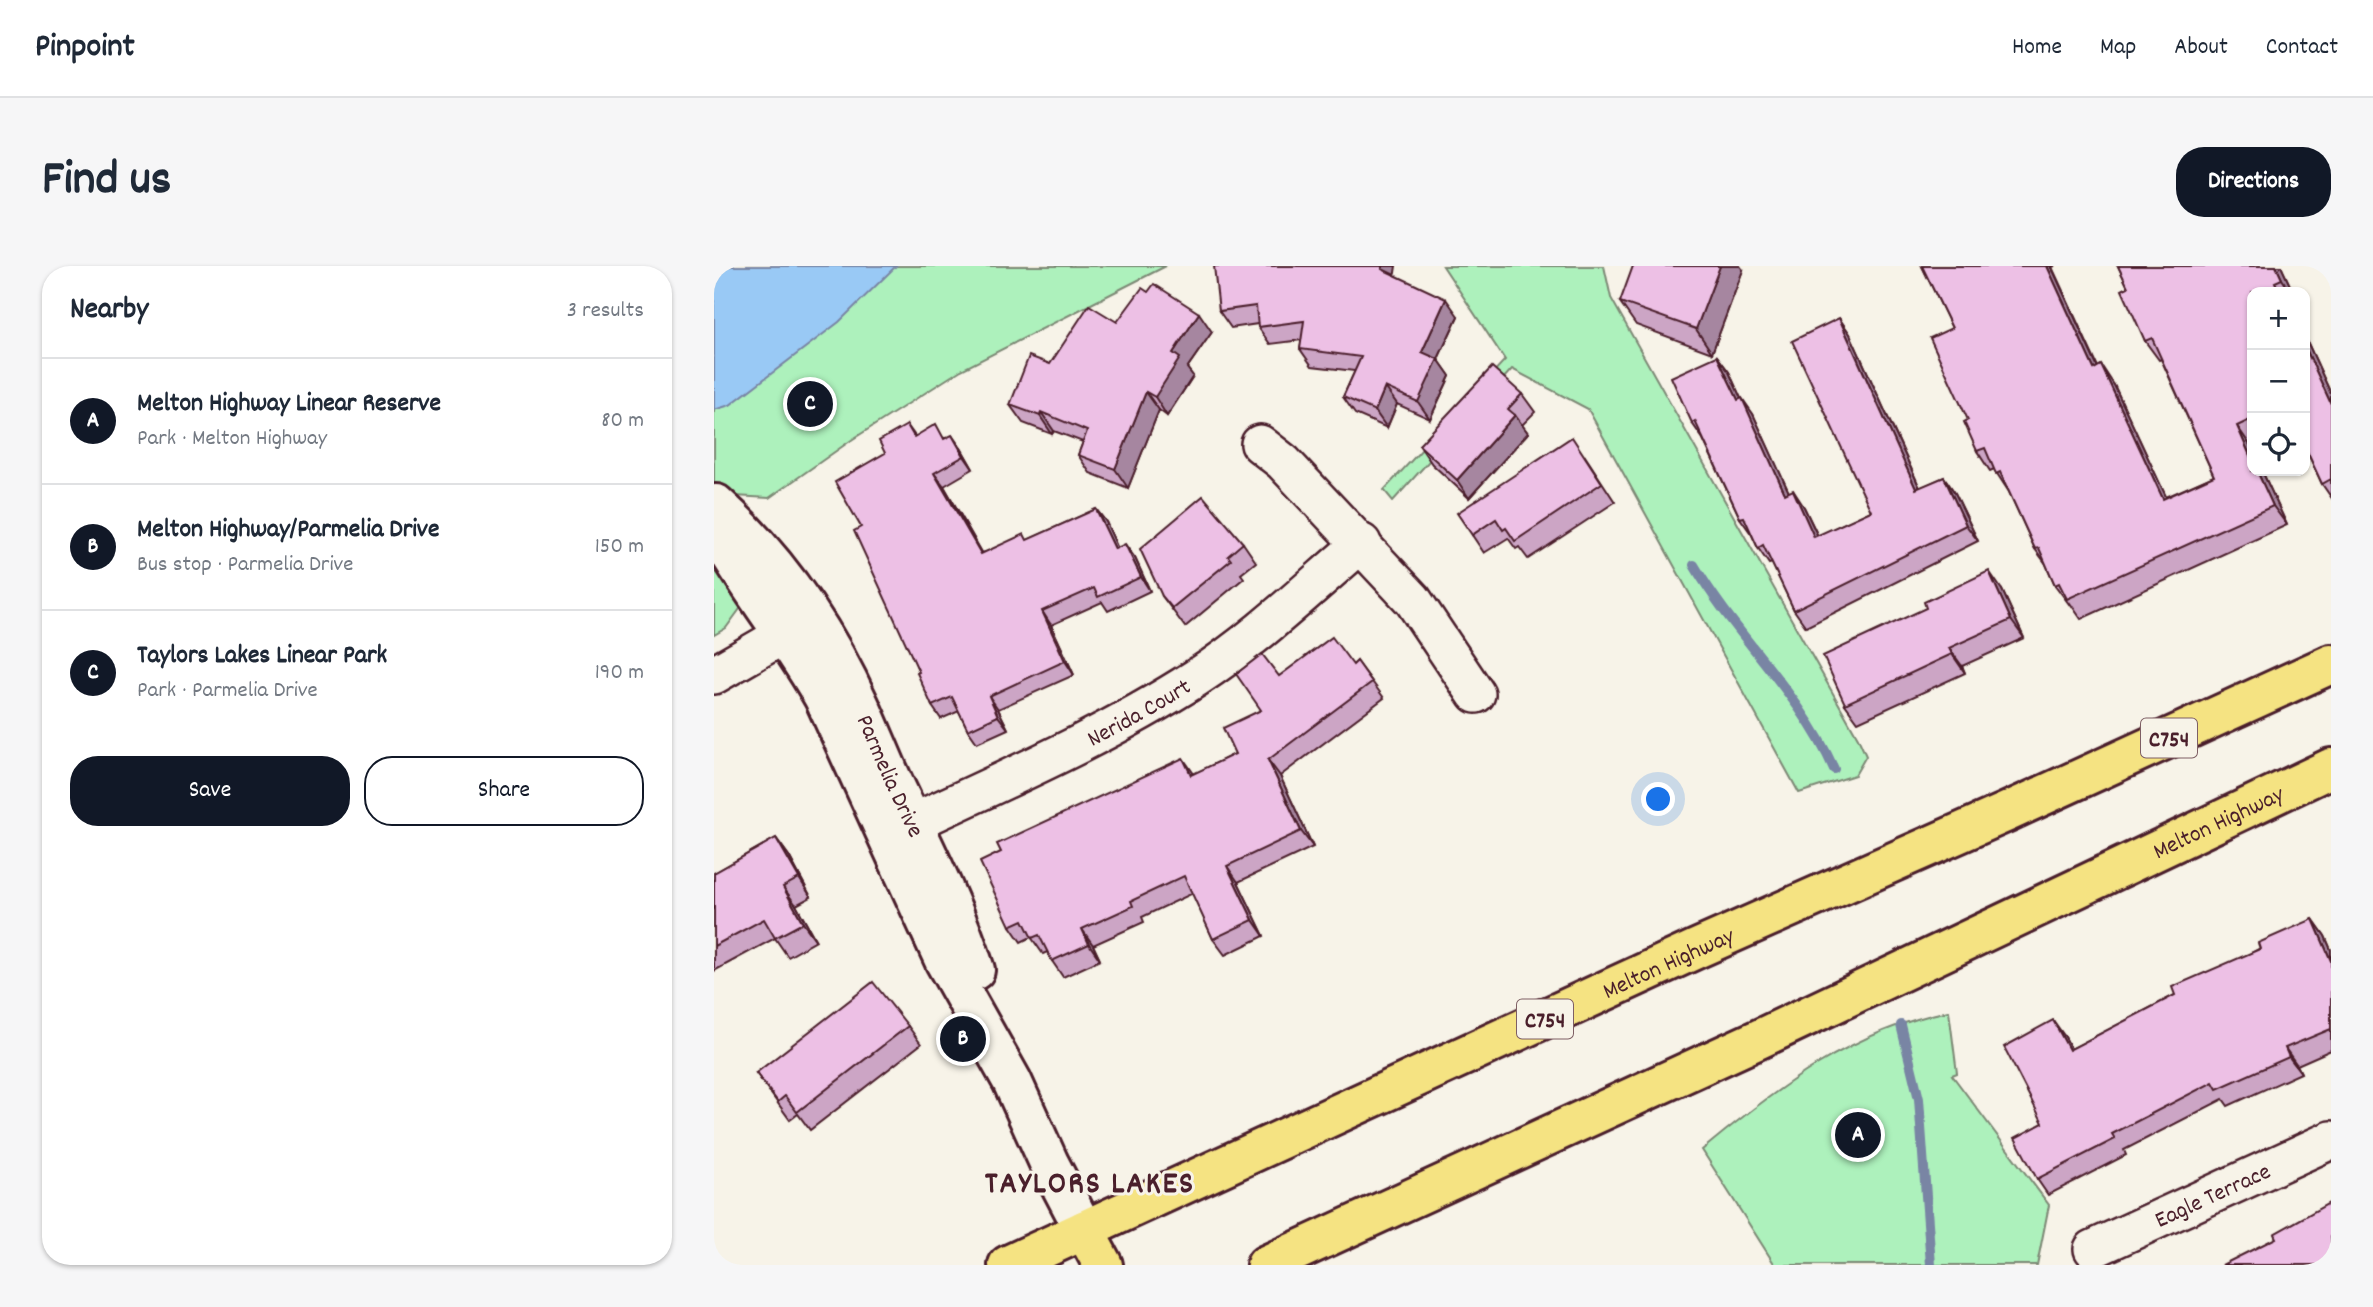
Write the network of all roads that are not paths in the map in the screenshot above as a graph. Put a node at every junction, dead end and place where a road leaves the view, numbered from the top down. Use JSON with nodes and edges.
{"nodes":[{"id":1,"x":1260,"y":444,"type":"dead end"},
{"id":2,"x":720,"y":521,"type":"edge"},
{"id":3,"x":1362,"y":543,"type":"junction"},
{"id":4,"x":799,"y":626,"type":"junction"},
{"id":5,"x":2331,"y":664,"type":"edge"},
{"id":6,"x":714,"y":675,"type":"edge"},
{"id":7,"x":1476,"y":694,"type":"dead end"},
{"id":8,"x":2331,"y":768,"type":"edge"},
{"id":9,"x":900,"y":829,"type":"junction"},
{"id":10,"x":2331,"y":1140,"type":"edge"},
{"id":11,"x":1084,"y":1230,"type":"junction"},
{"id":12,"x":2093,"y":1249,"type":"dead end"},
{"id":13,"x":1008,"y":1265,"type":"edge"},
{"id":14,"x":1103,"y":1265,"type":"edge"},
{"id":15,"x":1266,"y":1265,"type":"edge"}],
"edges":[{"from":1,"to":3,"type":"street"},
{"from":2,"to":4,"type":"street","name":"Parmelia Drive"},
{"from":3,"to":7,"type":"street"},
{"from":3,"to":9,"type":"street","name":"Nerida Court"},
{"from":4,"to":6,"type":"street"},
{"from":4,"to":9,"type":"street","name":"Parmelia Drive"},
{"from":5,"to":11,"type":"highway","name":"Melton Highway","number":"C754"},
{"from":8,"to":15,"type":"highway","name":"Melton Highway"},
{"from":9,"to":11,"type":"street","name":"Parmelia Drive"},
{"from":10,"to":12,"type":"street","name":"Eagle Terrace"},
{"from":11,"to":13,"type":"highway","name":"Melton Highway","number":"C754"},
{"from":11,"to":14,"type":"highway","name":"Parmelia Drive"}]}
